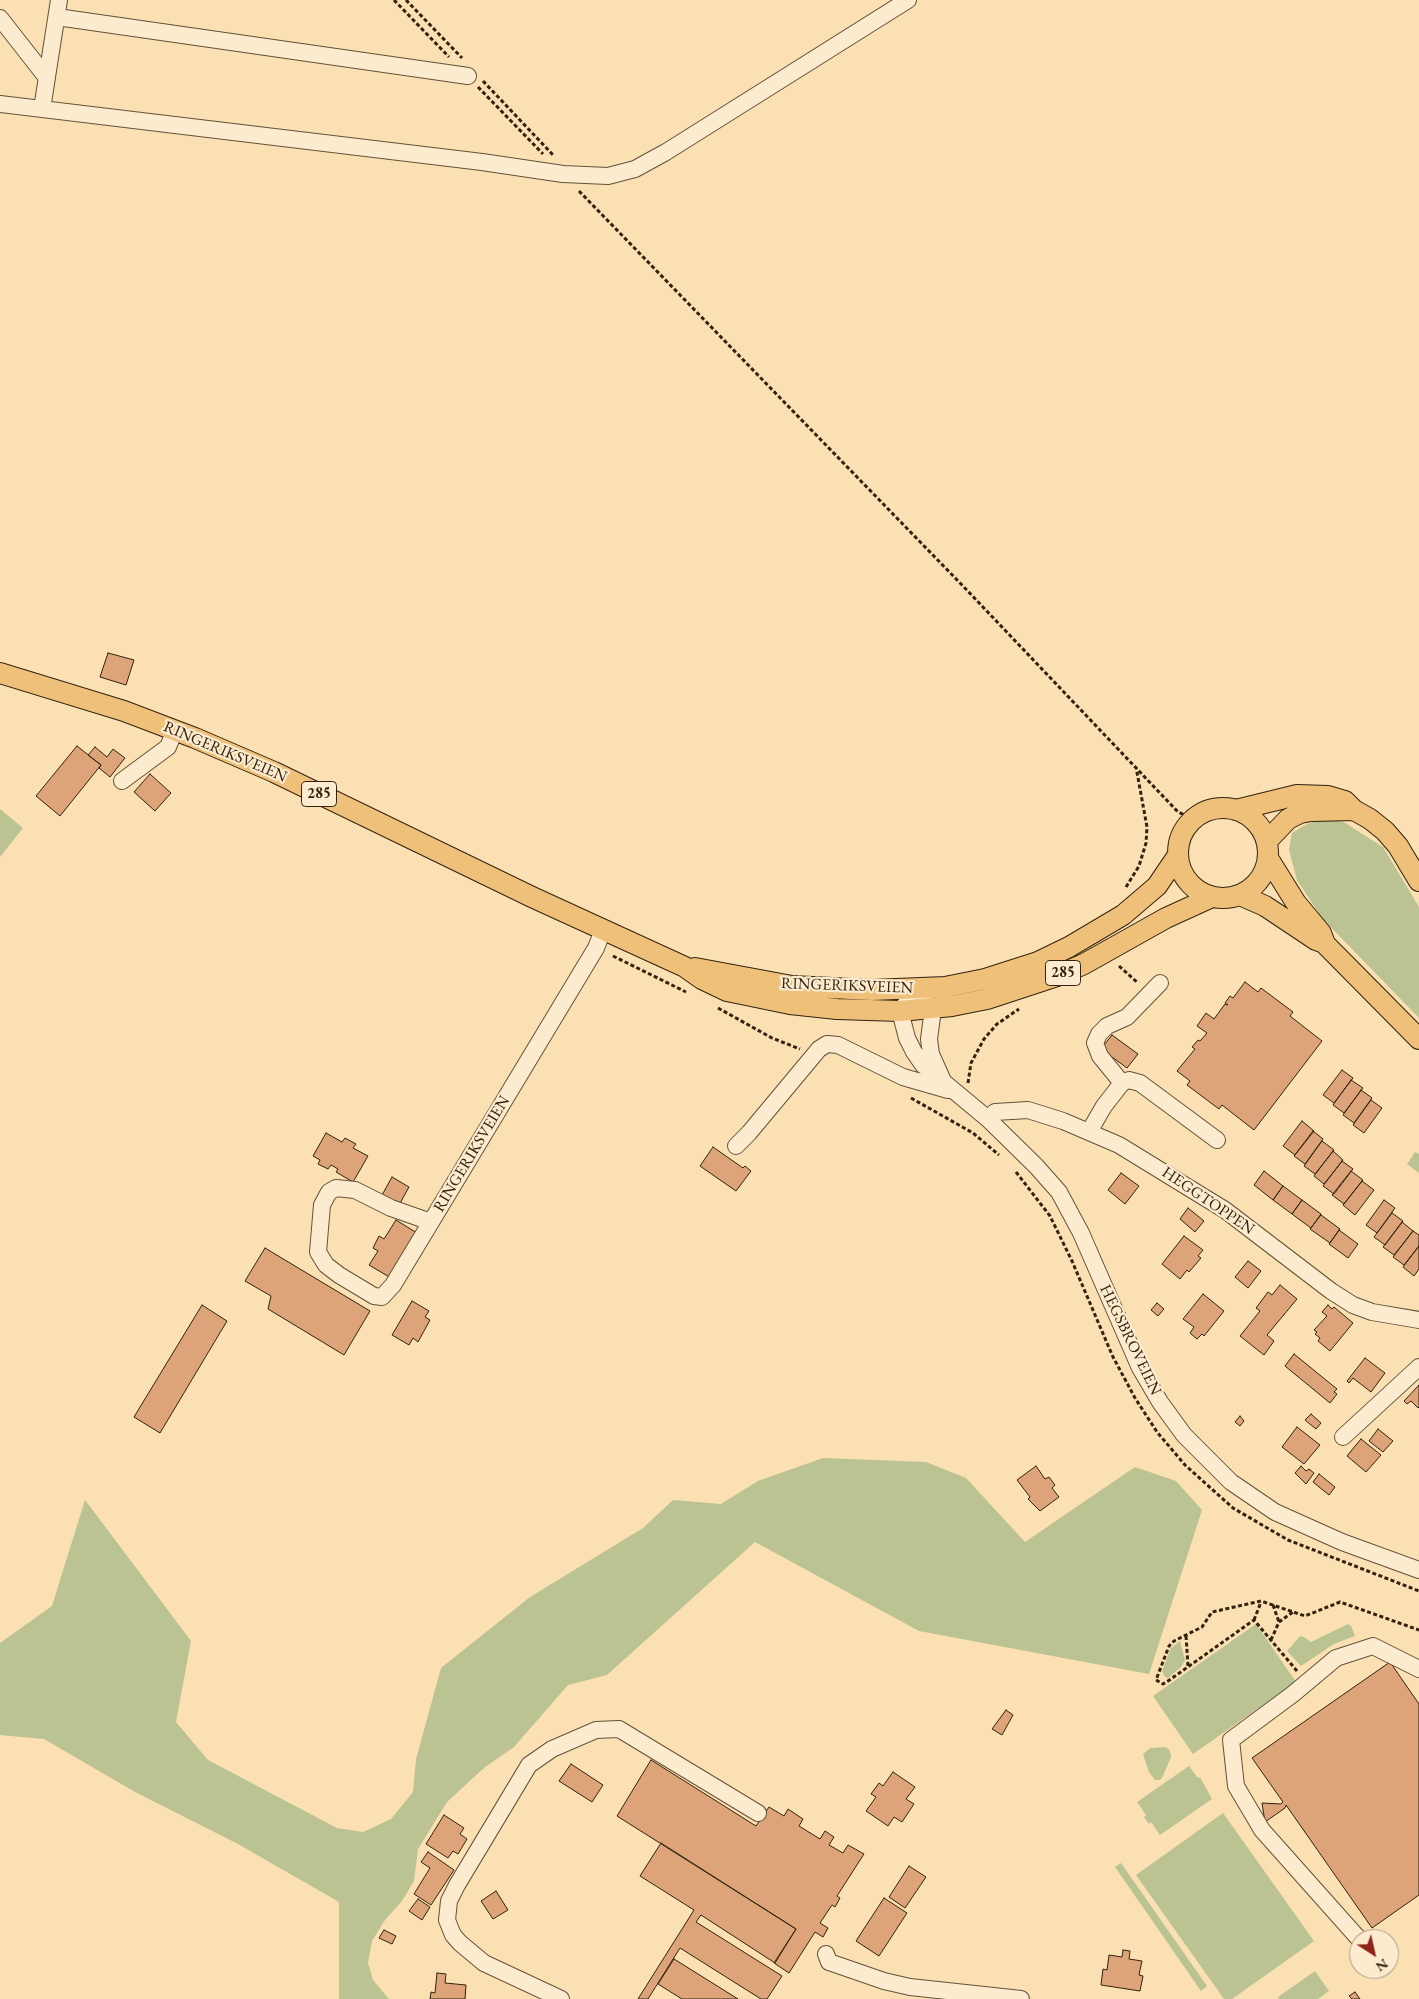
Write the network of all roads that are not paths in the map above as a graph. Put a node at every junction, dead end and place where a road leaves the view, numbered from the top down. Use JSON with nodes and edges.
{"nodes":[{"id":1,"x":59,"y":0,"type":"edge"},
{"id":2,"x":908,"y":0,"type":"edge"},
{"id":3,"x":56,"y":17,"type":"junction"},
{"id":4,"x":0,"y":18,"type":"edge"},
{"id":5,"x":471,"y":72,"type":"road end"},
{"id":6,"x":47,"y":78,"type":"junction"},
{"id":7,"x":0,"y":104,"type":"edge"},
{"id":8,"x":42,"y":109,"type":"junction"},
{"id":9,"x":0,"y":673,"type":"edge"},
{"id":10,"x":175,"y":730,"type":"junction"},
{"id":11,"x":122,"y":781,"type":"dead end"},
{"id":12,"x":1236,"y":810,"type":"junction"},
{"id":13,"x":1354,"y":810,"type":"junction"},
{"id":14,"x":1268,"y":850,"type":"junction"},
{"id":15,"x":1178,"y":855,"type":"junction"},
{"id":16,"x":1419,"y":881,"type":"edge"},
{"id":17,"x":1240,"y":895,"type":"junction"},
{"id":18,"x":1212,"y":897,"type":"junction"},
{"id":19,"x":599,"y":939,"type":"junction"},
{"id":20,"x":1326,"y":944,"type":"junction"},
{"id":21,"x":685,"y":967,"type":"junction"},
{"id":22,"x":1154,"y":989,"type":"road end"},
{"id":23,"x":916,"y":990,"type":"junction"},
{"id":24,"x":933,"y":1009,"type":"junction"},
{"id":25,"x":900,"y":1011,"type":"junction"},
{"id":26,"x":1419,"y":1039,"type":"edge"},
{"id":27,"x":1122,"y":1083,"type":"junction"},
{"id":28,"x":948,"y":1086,"type":"junction"},
{"id":29,"x":988,"y":1119,"type":"junction"},
{"id":30,"x":1089,"y":1132,"type":"junction"},
{"id":31,"x":1217,"y":1140,"type":"dead end"},
{"id":32,"x":736,"y":1146,"type":"dead end"},
{"id":33,"x":431,"y":1222,"type":"junction"},
{"id":34,"x":1419,"y":1320,"type":"edge"},
{"id":35,"x":1419,"y":1367,"type":"edge"},
{"id":36,"x":1343,"y":1437,"type":"dead end"},
{"id":37,"x":1419,"y":1570,"type":"edge"},
{"id":38,"x":1419,"y":1668,"type":"edge"},
{"id":39,"x":758,"y":1813,"type":"dead end"},
{"id":40,"x":1350,"y":1929,"type":"edge"},
{"id":41,"x":826,"y":1954,"type":"dead end"},
{"id":42,"x":946,"y":1995,"type":"edge"},
{"id":43,"x":562,"y":1999,"type":"edge"},
{"id":44,"x":1021,"y":1999,"type":"edge"}],
"edges":[{"from":1,"to":3,"type":"street"},
{"from":2,"to":8,"type":"street"},
{"from":3,"to":5,"type":"street"},
{"from":3,"to":6,"type":"street"},
{"from":4,"to":6,"type":"street"},
{"from":6,"to":8,"type":"street"},
{"from":7,"to":8,"type":"street"},
{"from":9,"to":10,"type":"main road","name":"RINGERIKSVEIEN","number":"285"},
{"from":10,"to":11,"type":"street"},
{"from":10,"to":19,"type":"main road","name":"RINGERIKSVEIEN","number":"285"},
{"from":12,"to":13,"type":"main road"},
{"from":12,"to":14,"type":"main road","number":"285"},
{"from":12,"to":15,"type":"main road","number":"285"},
{"from":13,"to":14,"type":"main road"},
{"from":13,"to":16,"type":"main road"},
{"from":14,"to":17,"type":"main road"},
{"from":14,"to":20,"type":"main road","number":"285"},
{"from":15,"to":18,"type":"main road"},
{"from":15,"to":23,"type":"main road","name":"RINGERIKSVEIEN","number":"285"},
{"from":17,"to":18,"type":"main road","number":"285"},
{"from":17,"to":20,"type":"main road","number":"285"},
{"from":18,"to":24,"type":"main road","name":"RINGERIKSVEIEN","number":"285"},
{"from":19,"to":21,"type":"main road","name":"RINGERIKSVEIEN","number":"285"},
{"from":19,"to":33,"type":"street","name":"RINGERIKSVEIEN"},
{"from":20,"to":26,"type":"main road","number":"285"},
{"from":21,"to":23,"type":"main road","name":"RINGERIKSVEIEN","number":"285"},
{"from":21,"to":25,"type":"main road","name":"RINGERIKSVEIEN","number":"285"},
{"from":22,"to":27,"type":"street"},
{"from":23,"to":24,"type":"street"},
{"from":23,"to":25,"type":"street"},
{"from":24,"to":25,"type":"main road","name":"RINGERIKSVEIEN","number":"285"},
{"from":24,"to":28,"type":"street","name":"HEGSBROVEIEN"},
{"from":25,"to":28,"type":"street","name":"HEGSBROVEIEN"},
{"from":27,"to":30,"type":"street"},
{"from":27,"to":31,"type":"street"},
{"from":28,"to":29,"type":"street","name":"HEGSBROVEIEN"},
{"from":28,"to":32,"type":"street"},
{"from":29,"to":30,"type":"street","name":"HEGGTOPPEN"},
{"from":29,"to":37,"type":"street","name":"HEGSBROVEIEN"},
{"from":30,"to":34,"type":"street","name":"HEGGTOPPEN"},
{"from":33,"to":33,"type":"street","name":"RINGERIKSVEIEN"},
{"from":35,"to":36,"type":"street"},
{"from":38,"to":40,"type":"street"},
{"from":39,"to":43,"type":"street"},
{"from":41,"to":42,"type":"street"},
{"from":42,"to":44,"type":"street"}]}
